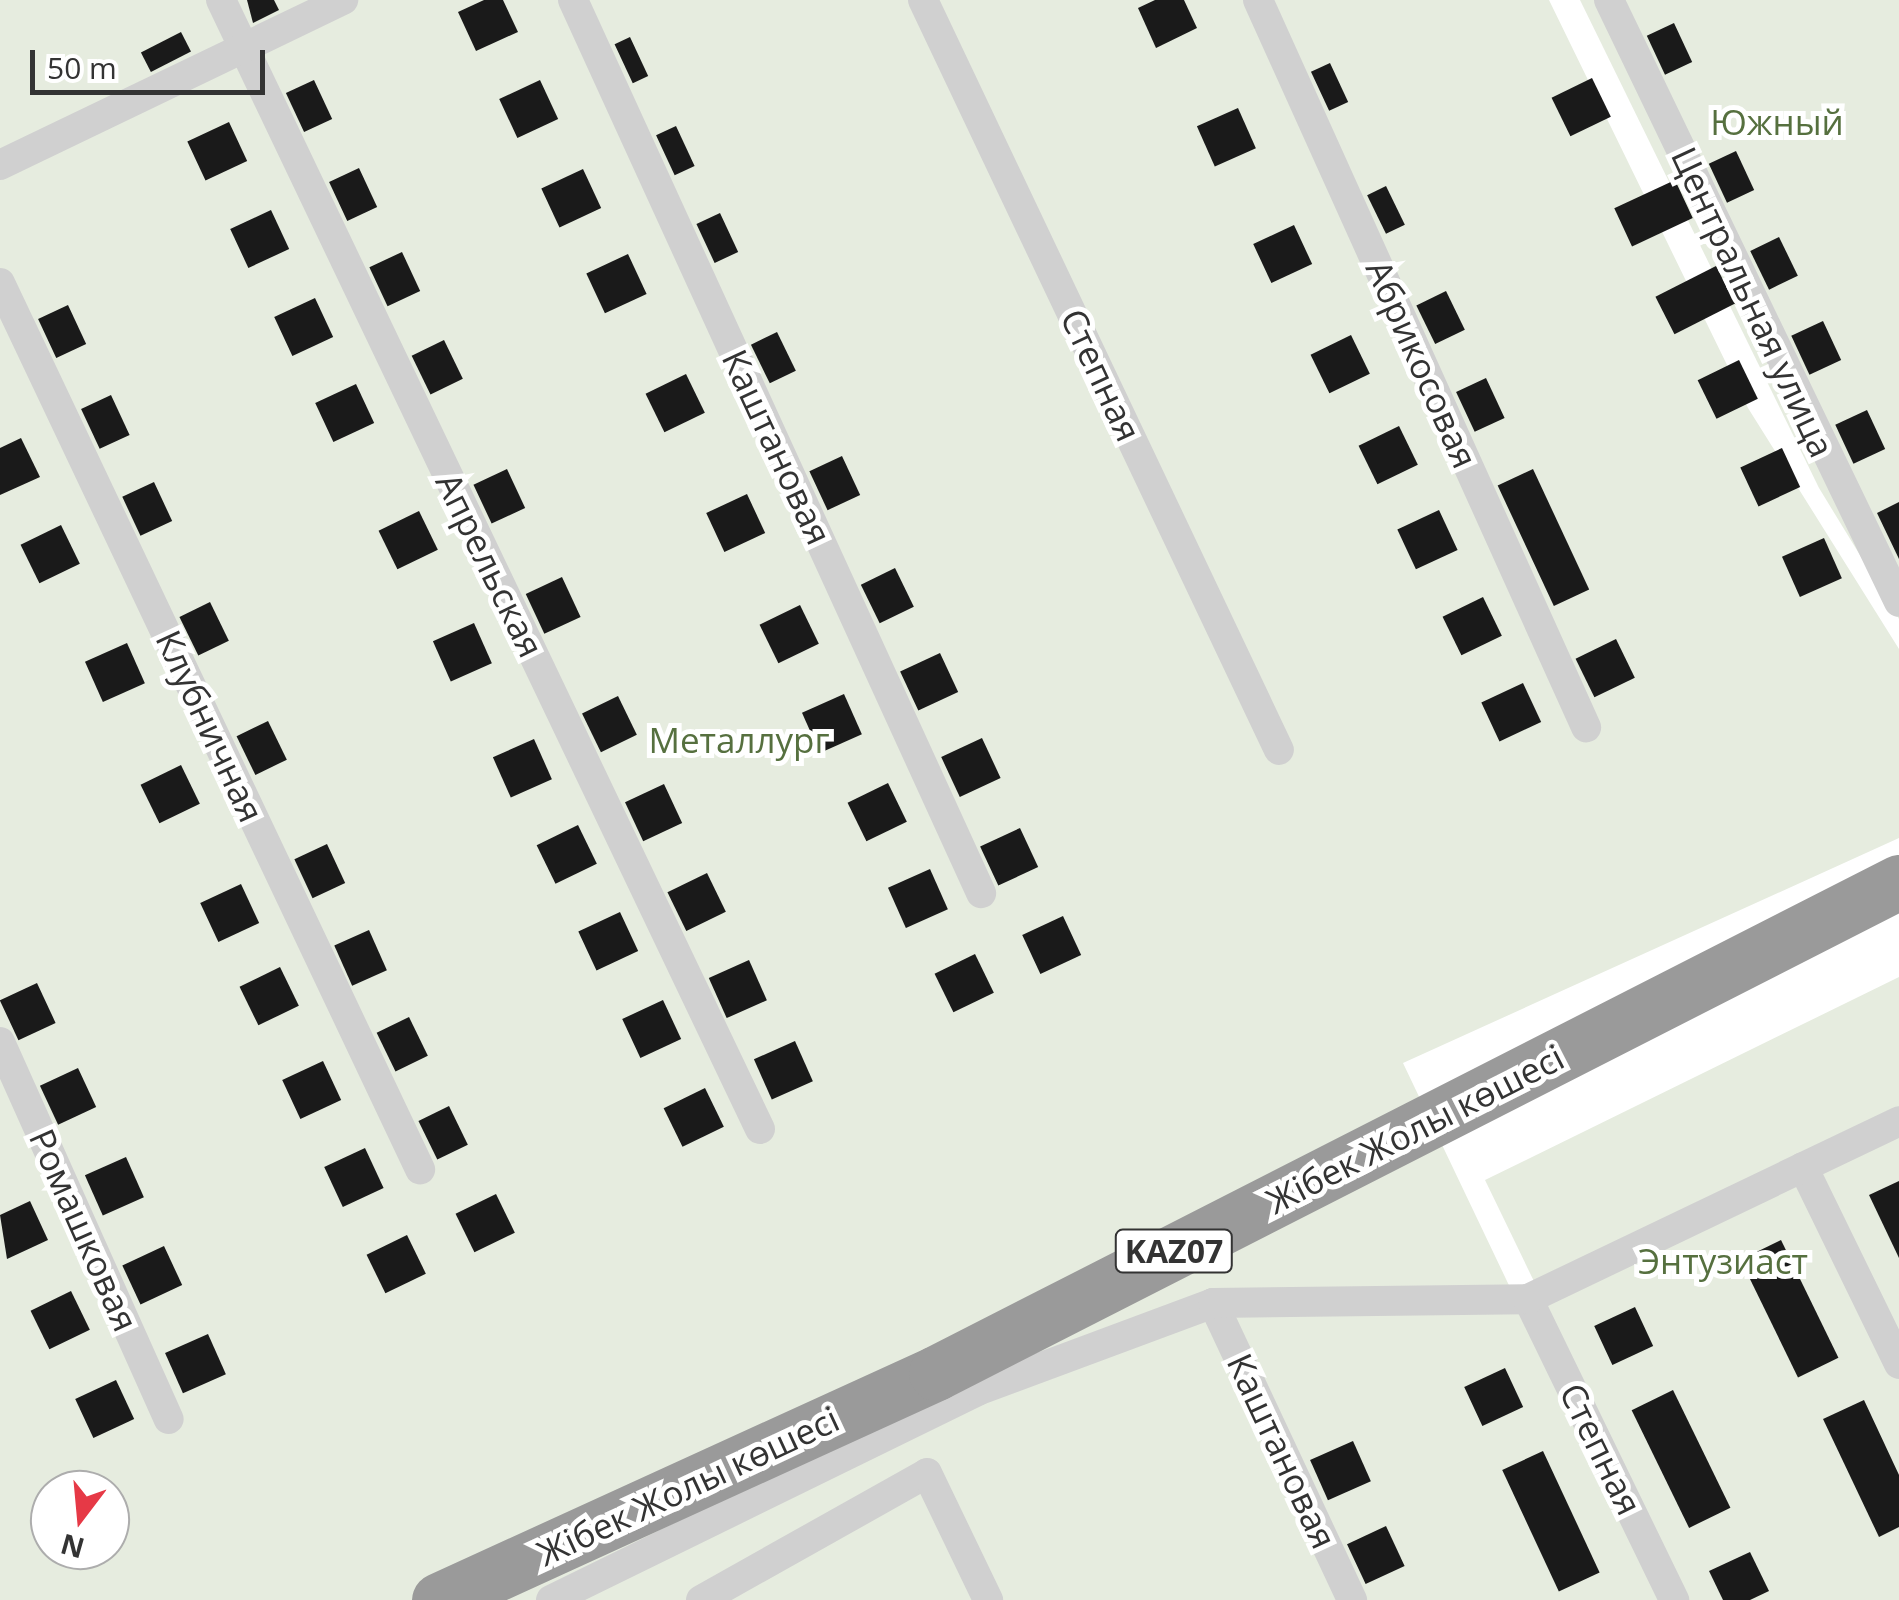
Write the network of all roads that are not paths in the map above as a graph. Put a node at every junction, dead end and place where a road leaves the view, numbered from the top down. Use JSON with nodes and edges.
{"nodes":[{"id":1,"x":220,"y":0,"type":"edge"},
{"id":2,"x":343,"y":0,"type":"edge"},
{"id":3,"x":573,"y":0,"type":"edge"},
{"id":4,"x":922,"y":0,"type":"edge"},
{"id":5,"x":1258,"y":0,"type":"edge"},
{"id":6,"x":1609,"y":0,"type":"edge"},
{"id":7,"x":244,"y":48,"type":"junction"},
{"id":8,"x":0,"y":166,"type":"edge"},
{"id":9,"x":0,"y":283,"type":"edge"},
{"id":10,"x":1899,"y":602,"type":"edge"},
{"id":11,"x":1586,"y":727,"type":"dead end"},
{"id":12,"x":1279,"y":750,"type":"dead end"},
{"id":13,"x":1899,"y":882,"type":"edge"},
{"id":14,"x":980,"y":894,"type":"dead end"},
{"id":15,"x":0,"y":1042,"type":"edge"},
{"id":16,"x":1899,"y":1122,"type":"edge"},
{"id":17,"x":760,"y":1129,"type":"dead end"},
{"id":18,"x":1802,"y":1167,"type":"junction"},
{"id":19,"x":420,"y":1169,"type":"dead end"},
{"id":20,"x":1528,"y":1299,"type":"junction"},
{"id":21,"x":1213,"y":1303,"type":"junction"},
{"id":22,"x":1899,"y":1364,"type":"edge"},
{"id":23,"x":169,"y":1419,"type":"dead end"},
{"id":24,"x":439,"y":1600,"type":"edge"},
{"id":25,"x":551,"y":1600,"type":"edge"},
{"id":26,"x":701,"y":1600,"type":"edge"},
{"id":27,"x":988,"y":1600,"type":"edge"},
{"id":28,"x":1352,"y":1600,"type":"edge"},
{"id":29,"x":1674,"y":1600,"type":"edge"}],
"edges":[{"from":1,"to":7,"type":"street","name":"Апрельская"},
{"from":2,"to":7,"type":"street"},
{"from":3,"to":14,"type":"street","name":"Каштановая"},
{"from":4,"to":12,"type":"street","name":"Степная"},
{"from":5,"to":11,"type":"street","name":"Абрикосовая"},
{"from":6,"to":10,"type":"street","name":"Центральная улица"},
{"from":7,"to":8,"type":"street"},
{"from":7,"to":17,"type":"street","name":"Апрельская"},
{"from":9,"to":19,"type":"street","name":"Клубничная"},
{"from":13,"to":24,"type":"highway","name":"Жібек Жолы көшесі","number":"KAZ07"},
{"from":15,"to":23,"type":"street","name":"Ромашковая"},
{"from":16,"to":18,"type":"street"},
{"from":18,"to":20,"type":"street"},
{"from":18,"to":22,"type":"street"},
{"from":20,"to":21,"type":"street"},
{"from":20,"to":29,"type":"street","name":"Степная"},
{"from":21,"to":25,"type":"street"},
{"from":21,"to":28,"type":"street","name":"Каштановая"},
{"from":26,"to":27,"type":"street"}]}
